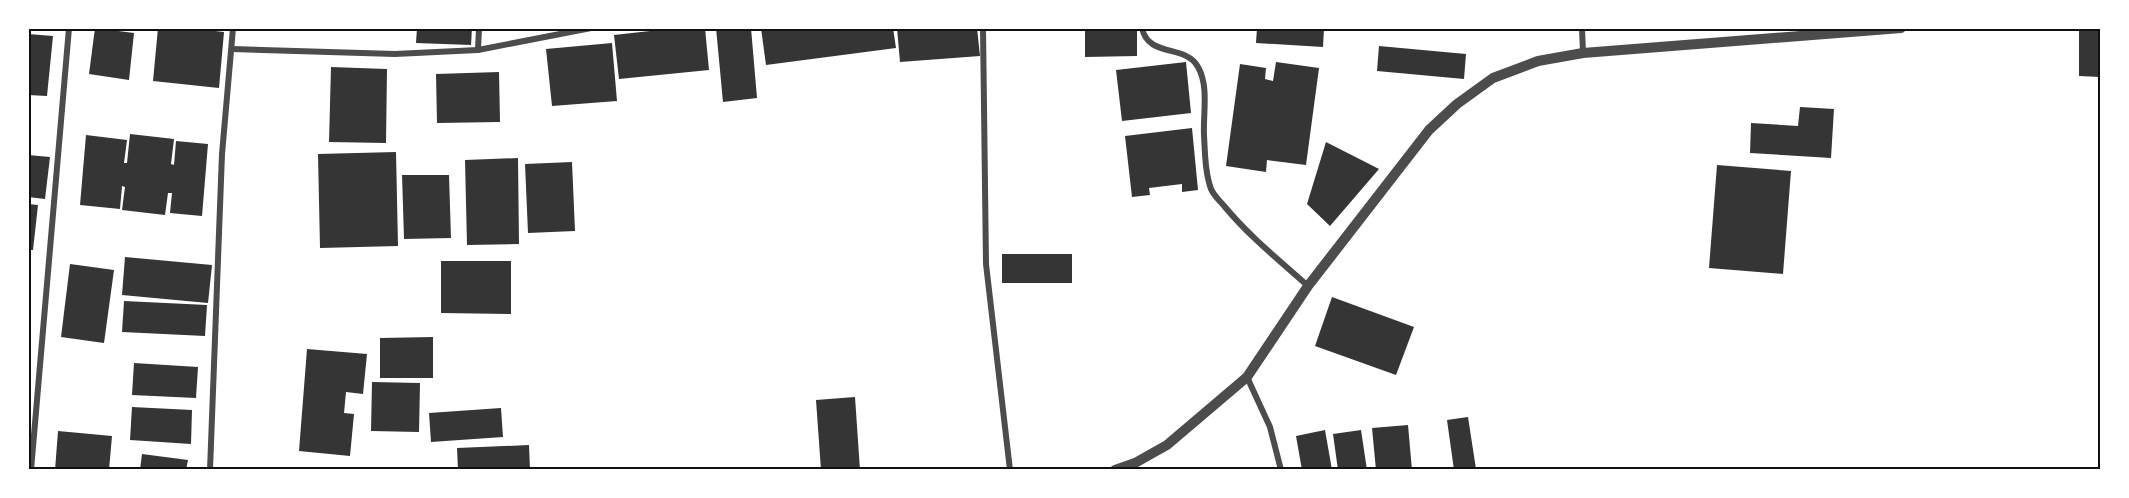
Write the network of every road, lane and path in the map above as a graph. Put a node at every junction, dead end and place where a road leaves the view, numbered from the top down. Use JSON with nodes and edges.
{"nodes":[{"id":1,"x":69,"y":28,"type":"edge"},
{"id":2,"x":233,"y":28,"type":"edge"},
{"id":3,"x":479,"y":28,"type":"edge"},
{"id":4,"x":591,"y":28,"type":"edge"},
{"id":5,"x":983,"y":28,"type":"edge"},
{"id":6,"x":1142,"y":28,"type":"edge"},
{"id":7,"x":1582,"y":28,"type":"edge"},
{"id":8,"x":1901,"y":28,"type":"edge"},
{"id":9,"x":232,"y":49,"type":"junction"},
{"id":10,"x":478,"y":50,"type":"junction"},
{"id":11,"x":1583,"y":53,"type":"junction"},
{"id":12,"x":1308,"y":286,"type":"junction"},
{"id":13,"x":1247,"y":377,"type":"junction"},
{"id":14,"x":31,"y":470,"type":"edge"},
{"id":15,"x":210,"y":470,"type":"edge"},
{"id":16,"x":1010,"y":470,"type":"edge"},
{"id":17,"x":1115,"y":470,"type":"edge"},
{"id":18,"x":1281,"y":470,"type":"edge"}],
"edges":[{"from":1,"to":14,"type":"street"},
{"from":2,"to":9,"type":"street"},
{"from":3,"to":10,"type":"street"},
{"from":4,"to":10,"type":"street"},
{"from":5,"to":16,"type":"street"},
{"from":6,"to":12,"type":"street"},
{"from":7,"to":11,"type":"street"},
{"from":8,"to":11,"type":"street"},
{"from":9,"to":10,"type":"street"},
{"from":9,"to":15,"type":"street"},
{"from":11,"to":12,"type":"street"},
{"from":12,"to":13,"type":"street"},
{"from":13,"to":17,"type":"street"},
{"from":13,"to":18,"type":"street"}]}
